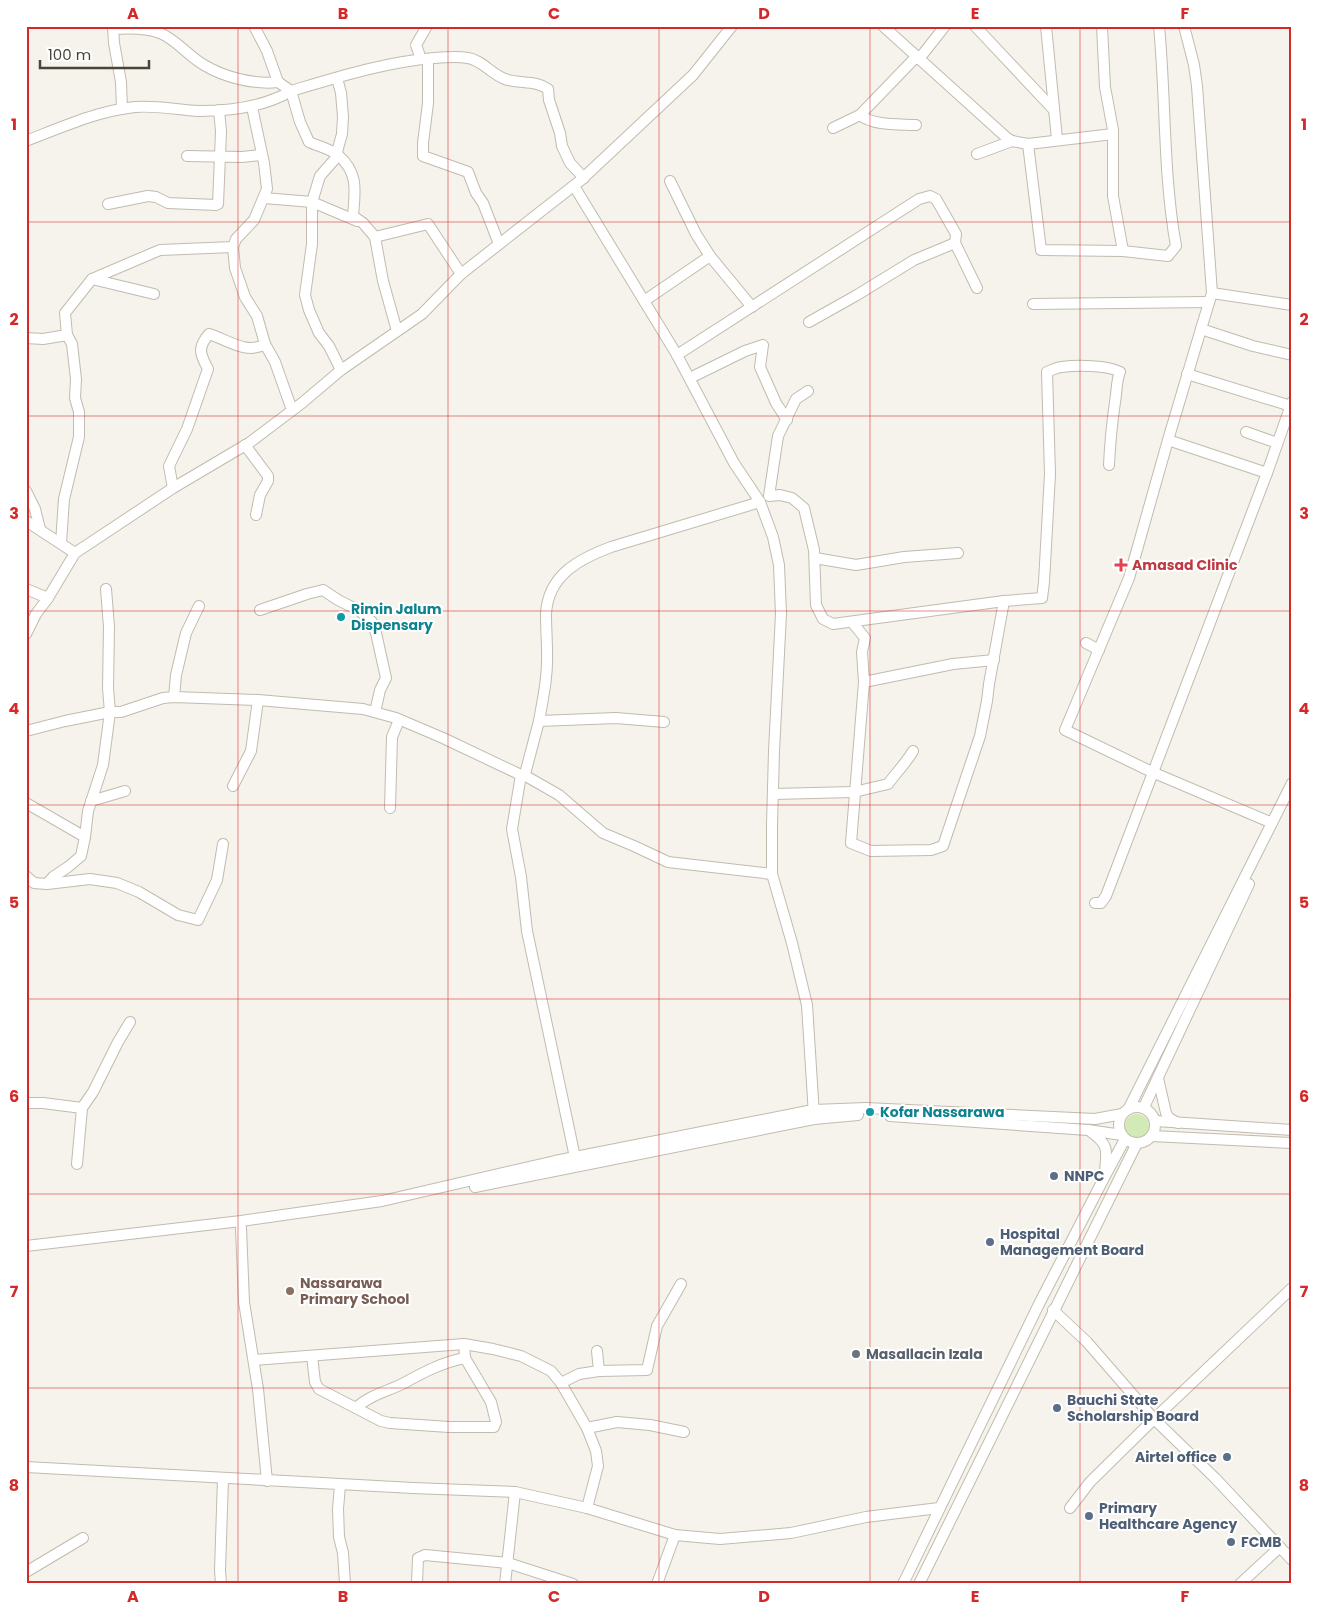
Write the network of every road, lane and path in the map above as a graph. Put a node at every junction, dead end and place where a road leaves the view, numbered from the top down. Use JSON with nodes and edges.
{"nodes":[{"id":1,"x":254,"y":26,"type":"edge"},
{"id":2,"x":427,"y":26,"type":"edge"},
{"id":3,"x":732,"y":26,"type":"edge"},
{"id":4,"x":883,"y":26,"type":"edge"},
{"id":5,"x":945,"y":26,"type":"edge"},
{"id":6,"x":975,"y":26,"type":"edge"},
{"id":7,"x":1046,"y":26,"type":"edge"},
{"id":8,"x":1102,"y":26,"type":"edge"},
{"id":9,"x":1159,"y":26,"type":"edge"},
{"id":10,"x":1184,"y":26,"type":"edge"},
{"id":11,"x":114,"y":28,"type":"edge"},
{"id":12,"x":918,"y":58,"type":"junction"},
{"id":13,"x":424,"y":59,"type":"junction"},
{"id":14,"x":337,"y":78,"type":"junction"},
{"id":15,"x":278,"y":82,"type":"junction"},
{"id":16,"x":291,"y":90,"type":"junction"},
{"id":17,"x":252,"y":106,"type":"junction"},
{"id":18,"x":122,"y":109,"type":"junction"},
{"id":19,"x":1053,"y":109,"type":"junction"},
{"id":20,"x":219,"y":110,"type":"junction"},
{"id":21,"x":860,"y":114,"type":"junction"},
{"id":22,"x":916,"y":125,"type":"dead end"},
{"id":23,"x":833,"y":128,"type":"dead end"},
{"id":24,"x":1113,"y":134,"type":"junction"},
{"id":25,"x":1057,"y":139,"type":"junction"},
{"id":26,"x":26,"y":140,"type":"edge"},
{"id":27,"x":1012,"y":141,"type":"junction"},
{"id":28,"x":1028,"y":144,"type":"junction"},
{"id":29,"x":337,"y":154,"type":"junction"},
{"id":30,"x":977,"y":154,"type":"dead end"},
{"id":31,"x":261,"y":155,"type":"junction"},
{"id":32,"x":188,"y":156,"type":"dead end"},
{"id":33,"x":221,"y":158,"type":"junction"},
{"id":34,"x":584,"y":178,"type":"junction"},
{"id":35,"x":670,"y":182,"type":"dead end"},
{"id":36,"x":574,"y":186,"type":"junction"},
{"id":37,"x":264,"y":198,"type":"junction"},
{"id":38,"x":312,"y":202,"type":"junction"},
{"id":39,"x":108,"y":204,"type":"dead end"},
{"id":40,"x":363,"y":223,"type":"junction"},
{"id":41,"x":376,"y":237,"type":"junction"},
{"id":42,"x":955,"y":243,"type":"junction"},
{"id":43,"x":499,"y":244,"type":"junction"},
{"id":44,"x":234,"y":247,"type":"junction"},
{"id":45,"x":1123,"y":251,"type":"junction"},
{"id":46,"x":710,"y":256,"type":"junction"},
{"id":47,"x":461,"y":274,"type":"junction"},
{"id":48,"x":92,"y":279,"type":"junction"},
{"id":49,"x":977,"y":288,"type":"dead end"},
{"id":50,"x":154,"y":294,"type":"dead end"},
{"id":51,"x":1210,"y":297,"type":"junction"},
{"id":52,"x":644,"y":301,"type":"junction"},
{"id":53,"x":1034,"y":304,"type":"dead end"},
{"id":54,"x":1292,"y":305,"type":"edge"},
{"id":55,"x":752,"y":307,"type":"junction"},
{"id":56,"x":809,"y":322,"type":"dead end"},
{"id":57,"x":1201,"y":329,"type":"junction"},
{"id":58,"x":397,"y":331,"type":"junction"},
{"id":59,"x":67,"y":335,"type":"junction"},
{"id":60,"x":26,"y":338,"type":"edge"},
{"id":61,"x":265,"y":344,"type":"junction"},
{"id":62,"x":677,"y":355,"type":"junction"},
{"id":63,"x":1292,"y":355,"type":"edge"},
{"id":64,"x":341,"y":370,"type":"junction"},
{"id":65,"x":1188,"y":374,"type":"junction"},
{"id":66,"x":690,"y":378,"type":"junction"},
{"id":67,"x":808,"y":391,"type":"dead end"},
{"id":68,"x":1291,"y":404,"type":"edge"},
{"id":69,"x":292,"y":410,"type":"junction"},
{"id":70,"x":787,"y":420,"type":"junction"},
{"id":71,"x":1246,"y":432,"type":"dead end"},
{"id":72,"x":1168,"y":440,"type":"junction"},
{"id":73,"x":1277,"y":443,"type":"junction"},
{"id":74,"x":246,"y":445,"type":"junction"},
{"id":75,"x":1109,"y":465,"type":"dead end"},
{"id":76,"x":1267,"y":473,"type":"junction"},
{"id":77,"x":172,"y":488,"type":"junction"},
{"id":78,"x":26,"y":491,"type":"edge"},
{"id":79,"x":760,"y":502,"type":"junction"},
{"id":80,"x":256,"y":515,"type":"dead end"},
{"id":81,"x":26,"y":522,"type":"edge"},
{"id":82,"x":40,"y":529,"type":"junction"},
{"id":83,"x":61,"y":543,"type":"junction"},
{"id":84,"x":76,"y":553,"type":"junction"},
{"id":85,"x":958,"y":553,"type":"dead end"},
{"id":86,"x":815,"y":558,"type":"junction"},
{"id":87,"x":26,"y":589,"type":"edge"},
{"id":88,"x":106,"y":590,"type":"dead end"},
{"id":89,"x":48,"y":598,"type":"junction"},
{"id":90,"x":1004,"y":602,"type":"junction"},
{"id":91,"x":199,"y":606,"type":"dead end"},
{"id":92,"x":260,"y":610,"type":"dead end"},
{"id":93,"x":852,"y":622,"type":"junction"},
{"id":94,"x":26,"y":634,"type":"edge"},
{"id":95,"x":1086,"y":643,"type":"dead end"},
{"id":96,"x":1099,"y":650,"type":"junction"},
{"id":97,"x":994,"y":660,"type":"junction"},
{"id":98,"x":864,"y":682,"type":"junction"},
{"id":99,"x":174,"y":696,"type":"junction"},
{"id":100,"x":258,"y":700,"type":"junction"},
{"id":101,"x":110,"y":712,"type":"junction"},
{"id":102,"x":375,"y":712,"type":"junction"},
{"id":103,"x":399,"y":720,"type":"junction"},
{"id":104,"x":539,"y":721,"type":"junction"},
{"id":105,"x":664,"y":722,"type":"dead end"},
{"id":106,"x":26,"y":731,"type":"edge"},
{"id":107,"x":913,"y":751,"type":"dead end"},
{"id":108,"x":1152,"y":772,"type":"junction"},
{"id":109,"x":522,"y":775,"type":"junction"},
{"id":110,"x":1292,"y":783,"type":"edge"},
{"id":111,"x":233,"y":786,"type":"dead end"},
{"id":112,"x":125,"y":791,"type":"dead end"},
{"id":113,"x":854,"y":792,"type":"junction"},
{"id":114,"x":773,"y":794,"type":"junction"},
{"id":115,"x":1292,"y":794,"type":"edge"},
{"id":116,"x":91,"y":801,"type":"junction"},
{"id":117,"x":26,"y":803,"type":"edge"},
{"id":118,"x":390,"y":808,"type":"dead end"},
{"id":119,"x":1272,"y":823,"type":"junction"},
{"id":120,"x":85,"y":837,"type":"junction"},
{"id":121,"x":223,"y":844,"type":"dead end"},
{"id":122,"x":772,"y":874,"type":"junction"},
{"id":123,"x":26,"y":876,"type":"edge"},
{"id":124,"x":30,"y":883,"type":"edge"},
{"id":125,"x":47,"y":884,"type":"junction"},
{"id":126,"x":1095,"y":903,"type":"dead end"},
{"id":127,"x":130,"y":1022,"type":"dead end"},
{"id":128,"x":1158,"y":1078,"type":"junction"},
{"id":129,"x":26,"y":1103,"type":"edge"},
{"id":130,"x":1144,"y":1107,"type":"junction"},
{"id":131,"x":82,"y":1108,"type":"junction"},
{"id":132,"x":1126,"y":1111,"type":"junction"},
{"id":133,"x":814,"y":1114,"type":"junction"},
{"id":134,"x":1156,"y":1122,"type":"junction"},
{"id":135,"x":1178,"y":1124,"type":"junction"},
{"id":136,"x":1088,"y":1130,"type":"junction"},
{"id":137,"x":1292,"y":1130,"type":"edge"},
{"id":138,"x":1152,"y":1136,"type":"junction"},
{"id":139,"x":1124,"y":1137,"type":"junction"},
{"id":140,"x":1136,"y":1143,"type":"junction"},
{"id":141,"x":1292,"y":1143,"type":"edge"},
{"id":142,"x":576,"y":1161,"type":"junction"},
{"id":143,"x":77,"y":1164,"type":"dead end"},
{"id":144,"x":1104,"y":1178,"type":"junction"},
{"id":145,"x":241,"y":1228,"type":"junction"},
{"id":146,"x":26,"y":1246,"type":"edge"},
{"id":147,"x":26,"y":1250,"type":"edge"},
{"id":148,"x":681,"y":1284,"type":"dead end"},
{"id":149,"x":1292,"y":1288,"type":"edge"},
{"id":150,"x":1052,"y":1310,"type":"junction"},
{"id":151,"x":464,"y":1344,"type":"junction"},
{"id":152,"x":597,"y":1351,"type":"dead end"},
{"id":153,"x":312,"y":1356,"type":"junction"},
{"id":154,"x":465,"y":1358,"type":"junction"},
{"id":155,"x":254,"y":1360,"type":"junction"},
{"id":156,"x":599,"y":1371,"type":"junction"},
{"id":157,"x":562,"y":1382,"type":"junction"},
{"id":158,"x":356,"y":1408,"type":"junction"},
{"id":159,"x":1154,"y":1419,"type":"junction"},
{"id":160,"x":587,"y":1428,"type":"junction"},
{"id":161,"x":684,"y":1432,"type":"dead end"},
{"id":162,"x":26,"y":1467,"type":"edge"},
{"id":163,"x":223,"y":1479,"type":"junction"},
{"id":164,"x":267,"y":1481,"type":"junction"},
{"id":165,"x":340,"y":1485,"type":"junction"},
{"id":166,"x":515,"y":1492,"type":"junction"},
{"id":167,"x":588,"y":1508,"type":"junction"},
{"id":168,"x":939,"y":1508,"type":"junction"},
{"id":169,"x":1070,"y":1508,"type":"dead end"},
{"id":170,"x":675,"y":1535,"type":"junction"},
{"id":171,"x":83,"y":1538,"type":"dead end"},
{"id":172,"x":1280,"y":1547,"type":"junction"},
{"id":173,"x":1292,"y":1560,"type":"edge"},
{"id":174,"x":508,"y":1563,"type":"junction"},
{"id":175,"x":26,"y":1572,"type":"edge"},
{"id":176,"x":221,"y":1584,"type":"edge"},
{"id":177,"x":345,"y":1584,"type":"edge"},
{"id":178,"x":417,"y":1584,"type":"edge"},
{"id":179,"x":504,"y":1584,"type":"edge"},
{"id":180,"x":573,"y":1584,"type":"edge"},
{"id":181,"x":658,"y":1584,"type":"edge"},
{"id":182,"x":903,"y":1584,"type":"edge"},
{"id":183,"x":919,"y":1584,"type":"edge"},
{"id":184,"x":1240,"y":1584,"type":"edge"}],
"edges":[{"from":1,"to":15,"type":"street"},
{"from":2,"to":13,"type":"street"},
{"from":3,"to":34,"type":"street"},
{"from":4,"to":12,"type":"street"},
{"from":5,"to":12,"type":"street"},
{"from":6,"to":19,"type":"street"},
{"from":7,"to":19,"type":"street"},
{"from":8,"to":24,"type":"street"},
{"from":9,"to":45,"type":"street"},
{"from":10,"to":51,"type":"street"},
{"from":11,"to":15,"type":"street"},
{"from":11,"to":18,"type":"street"},
{"from":12,"to":21,"type":"street"},
{"from":12,"to":27,"type":"street"},
{"from":13,"to":14,"type":"street"},
{"from":13,"to":34,"type":"street"},
{"from":13,"to":43,"type":"street"},
{"from":14,"to":16,"type":"street"},
{"from":14,"to":29,"type":"street"},
{"from":15,"to":16,"type":"street"},
{"from":16,"to":17,"type":"street"},
{"from":16,"to":29,"type":"street"},
{"from":17,"to":20,"type":"street"},
{"from":17,"to":31,"type":"street"},
{"from":18,"to":20,"type":"street"},
{"from":18,"to":26,"type":"street"},
{"from":19,"to":25,"type":"street"},
{"from":20,"to":33,"type":"street"},
{"from":21,"to":22,"type":"street"},
{"from":21,"to":23,"type":"street"},
{"from":24,"to":25,"type":"street"},
{"from":24,"to":45,"type":"street"},
{"from":25,"to":28,"type":"street"},
{"from":27,"to":28,"type":"street"},
{"from":27,"to":30,"type":"street"},
{"from":28,"to":45,"type":"street"},
{"from":29,"to":38,"type":"street"},
{"from":29,"to":40,"type":"street"},
{"from":31,"to":33,"type":"street"},
{"from":31,"to":37,"type":"street"},
{"from":32,"to":33,"type":"street"},
{"from":33,"to":39,"type":"street"},
{"from":34,"to":36,"type":"street"},
{"from":35,"to":46,"type":"street"},
{"from":36,"to":43,"type":"street"},
{"from":36,"to":52,"type":"street"},
{"from":37,"to":38,"type":"street"},
{"from":37,"to":44,"type":"street"},
{"from":38,"to":40,"type":"street"},
{"from":38,"to":64,"type":"street"},
{"from":40,"to":41,"type":"street"},
{"from":41,"to":47,"type":"street"},
{"from":41,"to":58,"type":"street"},
{"from":42,"to":49,"type":"street"},
{"from":42,"to":55,"type":"street"},
{"from":42,"to":56,"type":"street"},
{"from":43,"to":47,"type":"street"},
{"from":44,"to":48,"type":"street"},
{"from":44,"to":61,"type":"street"},
{"from":46,"to":52,"type":"street"},
{"from":46,"to":55,"type":"street"},
{"from":47,"to":58,"type":"street"},
{"from":48,"to":50,"type":"street"},
{"from":48,"to":59,"type":"street"},
{"from":51,"to":53,"type":"street"},
{"from":51,"to":54,"type":"street"},
{"from":51,"to":57,"type":"street"},
{"from":52,"to":62,"type":"street"},
{"from":55,"to":62,"type":"street"},
{"from":57,"to":63,"type":"street"},
{"from":57,"to":65,"type":"street"},
{"from":58,"to":64,"type":"street"},
{"from":59,"to":60,"type":"street"},
{"from":59,"to":83,"type":"street"},
{"from":61,"to":69,"type":"street"},
{"from":61,"to":77,"type":"street"},
{"from":62,"to":66,"type":"street"},
{"from":64,"to":69,"type":"street"},
{"from":65,"to":68,"type":"street"},
{"from":65,"to":72,"type":"street"},
{"from":66,"to":70,"type":"street"},
{"from":66,"to":79,"type":"street"},
{"from":67,"to":70,"type":"street"},
{"from":68,"to":73,"type":"street"},
{"from":69,"to":74,"type":"street"},
{"from":70,"to":86,"type":"street"},
{"from":71,"to":73,"type":"street"},
{"from":72,"to":76,"type":"street"},
{"from":72,"to":96,"type":"street"},
{"from":73,"to":76,"type":"street"},
{"from":74,"to":77,"type":"street"},
{"from":74,"to":80,"type":"street"},
{"from":75,"to":90,"type":"street"},
{"from":76,"to":108,"type":"street"},
{"from":77,"to":84,"type":"street"},
{"from":78,"to":82,"type":"street"},
{"from":79,"to":104,"type":"street"},
{"from":79,"to":114,"type":"street"},
{"from":81,"to":82,"type":"street"},
{"from":82,"to":83,"type":"street"},
{"from":83,"to":84,"type":"street"},
{"from":84,"to":89,"type":"street"},
{"from":85,"to":86,"type":"street"},
{"from":86,"to":93,"type":"street"},
{"from":87,"to":89,"type":"street"},
{"from":88,"to":101,"type":"street"},
{"from":89,"to":94,"type":"street"},
{"from":90,"to":93,"type":"street"},
{"from":90,"to":97,"type":"street"},
{"from":91,"to":99,"type":"street"},
{"from":92,"to":102,"type":"street"},
{"from":93,"to":98,"type":"street"},
{"from":95,"to":96,"type":"street"},
{"from":96,"to":108,"type":"street"},
{"from":97,"to":98,"type":"street"},
{"from":97,"to":113,"type":"street"},
{"from":98,"to":113,"type":"street"},
{"from":99,"to":100,"type":"street"},
{"from":99,"to":101,"type":"street"},
{"from":100,"to":102,"type":"street"},
{"from":100,"to":111,"type":"street"},
{"from":101,"to":106,"type":"street"},
{"from":101,"to":116,"type":"street"},
{"from":102,"to":103,"type":"street"},
{"from":103,"to":109,"type":"street"},
{"from":103,"to":118,"type":"street"},
{"from":104,"to":105,"type":"street"},
{"from":104,"to":109,"type":"street"},
{"from":107,"to":113,"type":"street"},
{"from":108,"to":119,"type":"street"},
{"from":108,"to":126,"type":"street"},
{"from":109,"to":122,"type":"street"},
{"from":109,"to":142,"type":"street"},
{"from":110,"to":119,"type":"street"},
{"from":112,"to":116,"type":"street"},
{"from":113,"to":114,"type":"street"},
{"from":114,"to":122,"type":"street"},
{"from":115,"to":128,"type":"street"},
{"from":116,"to":120,"type":"street"},
{"from":117,"to":120,"type":"street"},
{"from":119,"to":132,"type":"street"},
{"from":120,"to":125,"type":"street"},
{"from":121,"to":125,"type":"street"},
{"from":122,"to":133,"type":"street"},
{"from":123,"to":124,"type":"street"},
{"from":124,"to":125,"type":"street"},
{"from":127,"to":131,"type":"street"},
{"from":128,"to":130,"type":"street"},
{"from":128,"to":135,"type":"street"},
{"from":129,"to":131,"type":"street"},
{"from":130,"to":132,"type":"street"},
{"from":130,"to":134,"type":"street"},
{"from":131,"to":143,"type":"street"},
{"from":132,"to":133,"type":"street"},
{"from":132,"to":139,"type":"street"},
{"from":133,"to":136,"type":"street"},
{"from":133,"to":142,"type":"street"},
{"from":134,"to":135,"type":"street"},
{"from":134,"to":138,"type":"street"},
{"from":135,"to":137,"type":"street"},
{"from":136,"to":139,"type":"street"},
{"from":136,"to":144,"type":"street"},
{"from":138,"to":140,"type":"street"},
{"from":138,"to":141,"type":"street"},
{"from":139,"to":140,"type":"street"},
{"from":139,"to":144,"type":"street"},
{"from":140,"to":150,"type":"street"},
{"from":142,"to":145,"type":"street"},
{"from":142,"to":146,"type":"street"},
{"from":144,"to":168,"type":"street"},
{"from":145,"to":147,"type":"street"},
{"from":145,"to":155,"type":"street"},
{"from":148,"to":156,"type":"street"},
{"from":149,"to":159,"type":"street"},
{"from":150,"to":159,"type":"street"},
{"from":150,"to":183,"type":"street"},
{"from":151,"to":153,"type":"street"},
{"from":151,"to":154,"type":"street"},
{"from":151,"to":157,"type":"street"},
{"from":152,"to":156,"type":"street"},
{"from":153,"to":155,"type":"street"},
{"from":153,"to":158,"type":"street"},
{"from":154,"to":158,"type":"street"},
{"from":154,"to":158,"type":"street"},
{"from":155,"to":164,"type":"street"},
{"from":156,"to":157,"type":"street"},
{"from":157,"to":160,"type":"street"},
{"from":159,"to":169,"type":"street"},
{"from":159,"to":172,"type":"street"},
{"from":160,"to":161,"type":"street"},
{"from":160,"to":167,"type":"street"},
{"from":162,"to":163,"type":"street"},
{"from":163,"to":164,"type":"street"},
{"from":163,"to":176,"type":"street"},
{"from":164,"to":165,"type":"street"},
{"from":165,"to":166,"type":"street"},
{"from":165,"to":177,"type":"street"},
{"from":166,"to":167,"type":"street"},
{"from":166,"to":174,"type":"street"},
{"from":167,"to":170,"type":"street"},
{"from":168,"to":170,"type":"street"},
{"from":168,"to":182,"type":"street"},
{"from":170,"to":181,"type":"street"},
{"from":171,"to":175,"type":"street"},
{"from":172,"to":173,"type":"street"},
{"from":172,"to":184,"type":"street"},
{"from":174,"to":178,"type":"street"},
{"from":174,"to":179,"type":"street"},
{"from":174,"to":180,"type":"street"}]}
